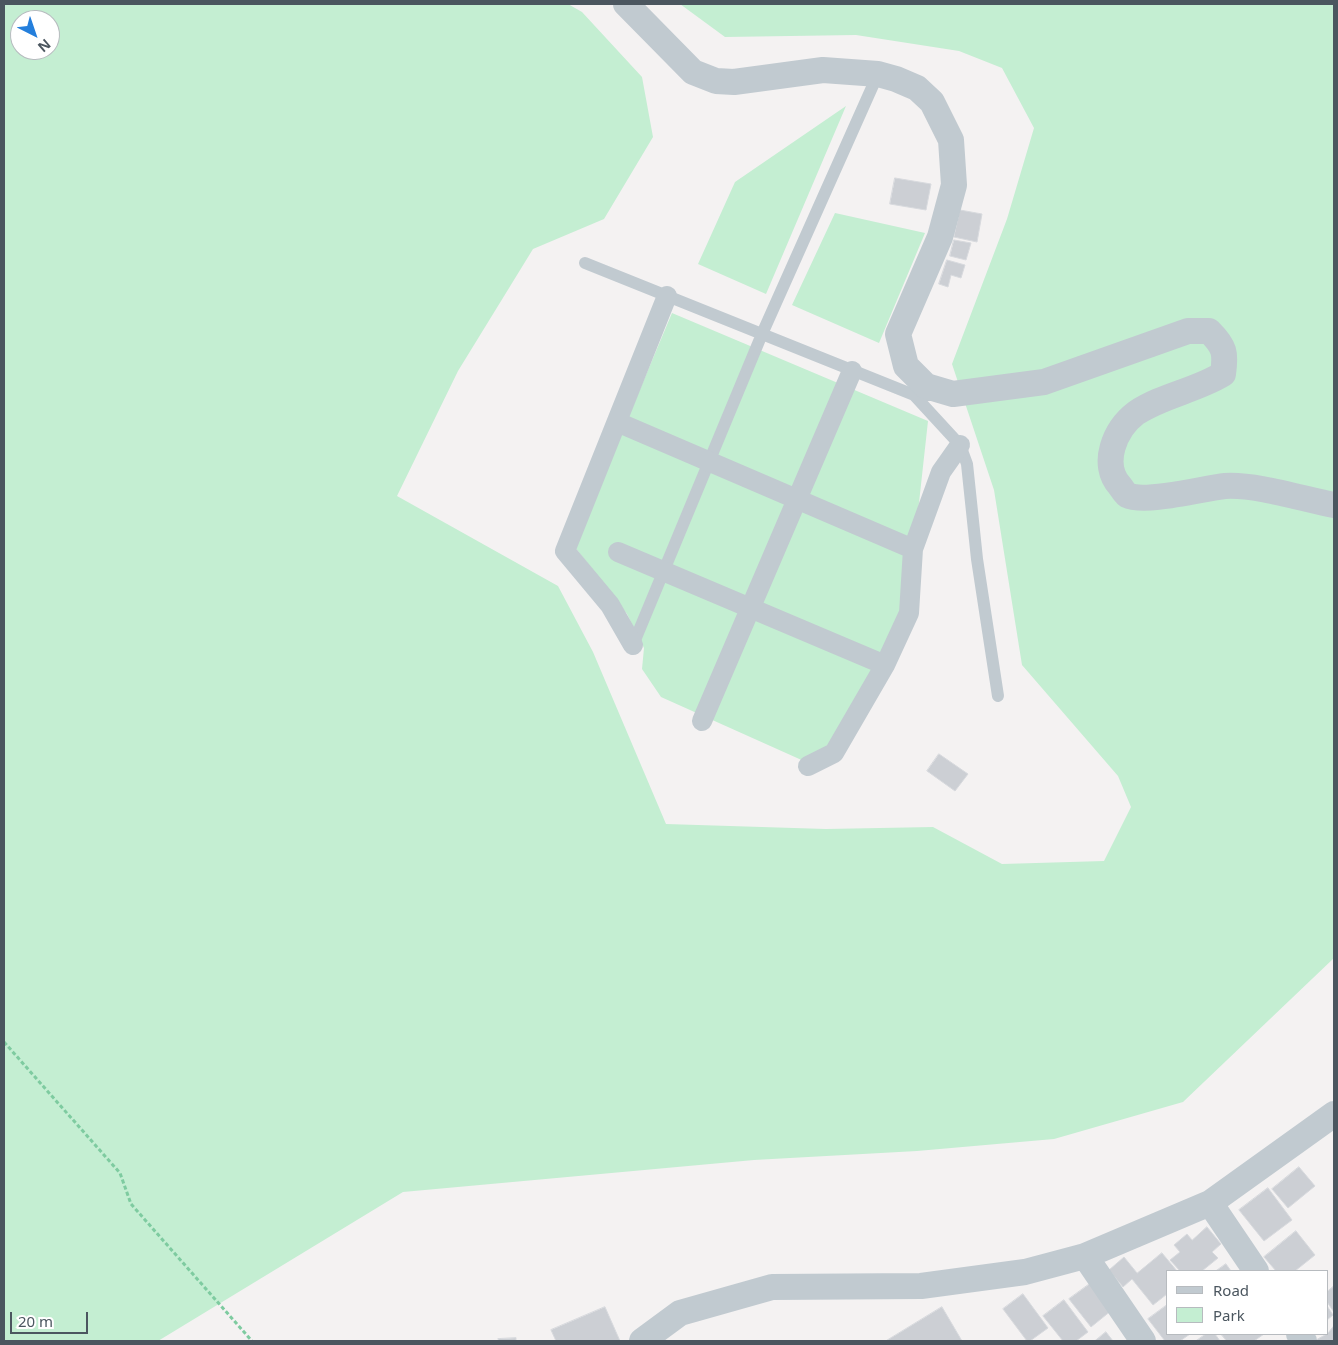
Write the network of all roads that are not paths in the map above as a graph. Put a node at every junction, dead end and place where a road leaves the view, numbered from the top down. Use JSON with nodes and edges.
{"nodes":[{"id":1,"x":626,"y":4,"type":"edge"},
{"id":2,"x":878,"y":74,"type":"junction"},
{"id":3,"x":585,"y":263,"type":"dead end"},
{"id":4,"x":667,"y":296,"type":"junction"},
{"id":5,"x":762,"y":334,"type":"junction"},
{"id":6,"x":852,"y":371,"type":"junction"},
{"id":7,"x":953,"y":394,"type":"junction"},
{"id":8,"x":914,"y":395,"type":"junction"},
{"id":9,"x":617,"y":422,"type":"junction"},
{"id":10,"x":960,"y":445,"type":"junction"},
{"id":11,"x":797,"y":500,"type":"junction"},
{"id":12,"x":1334,"y":505,"type":"edge"},
{"id":13,"x":913,"y":550,"type":"junction"},
{"id":14,"x":618,"y":552,"type":"dead end"},
{"id":15,"x":664,"y":571,"type":"junction"},
{"id":16,"x":750,"y":608,"type":"junction"},
{"id":17,"x":633,"y":646,"type":"joint"},
{"id":18,"x":885,"y":665,"type":"junction"},
{"id":19,"x":998,"y":696,"type":"dead end"},
{"id":20,"x":702,"y":722,"type":"dead end"},
{"id":21,"x":808,"y":766,"type":"dead end"},
{"id":22,"x":1332,"y":1120,"type":"edge"},
{"id":23,"x":1210,"y":1203,"type":"junction"},
{"id":24,"x":1085,"y":1256,"type":"junction"},
{"id":25,"x":1255,"y":1270,"type":"edge"},
{"id":26,"x":642,"y":1341,"type":"edge"},
{"id":27,"x":1143,"y":1341,"type":"edge"}],
"edges":[{"from":1,"to":2,"type":"street"},
{"from":2,"to":5,"type":"lane"},
{"from":2,"to":7,"type":"street"},
{"from":3,"to":4,"type":"lane"},
{"from":4,"to":5,"type":"lane"},
{"from":4,"to":9,"type":"street"},
{"from":5,"to":6,"type":"lane"},
{"from":5,"to":15,"type":"lane"},
{"from":6,"to":8,"type":"lane"},
{"from":6,"to":11,"type":"street"},
{"from":7,"to":8,"type":"lane"},
{"from":7,"to":12,"type":"street"},
{"from":8,"to":10,"type":"lane"},
{"from":9,"to":11,"type":"street"},
{"from":9,"to":17,"type":"street"},
{"from":10,"to":13,"type":"street"},
{"from":10,"to":19,"type":"lane"},
{"from":11,"to":13,"type":"street"},
{"from":11,"to":16,"type":"street"},
{"from":13,"to":18,"type":"street"},
{"from":14,"to":15,"type":"street"},
{"from":15,"to":16,"type":"street"},
{"from":15,"to":17,"type":"lane"},
{"from":16,"to":18,"type":"street"},
{"from":16,"to":20,"type":"street"},
{"from":18,"to":21,"type":"street"},
{"from":22,"to":23,"type":"street"},
{"from":23,"to":24,"type":"street"},
{"from":23,"to":25,"type":"street"},
{"from":24,"to":26,"type":"street"},
{"from":24,"to":27,"type":"street"}]}
